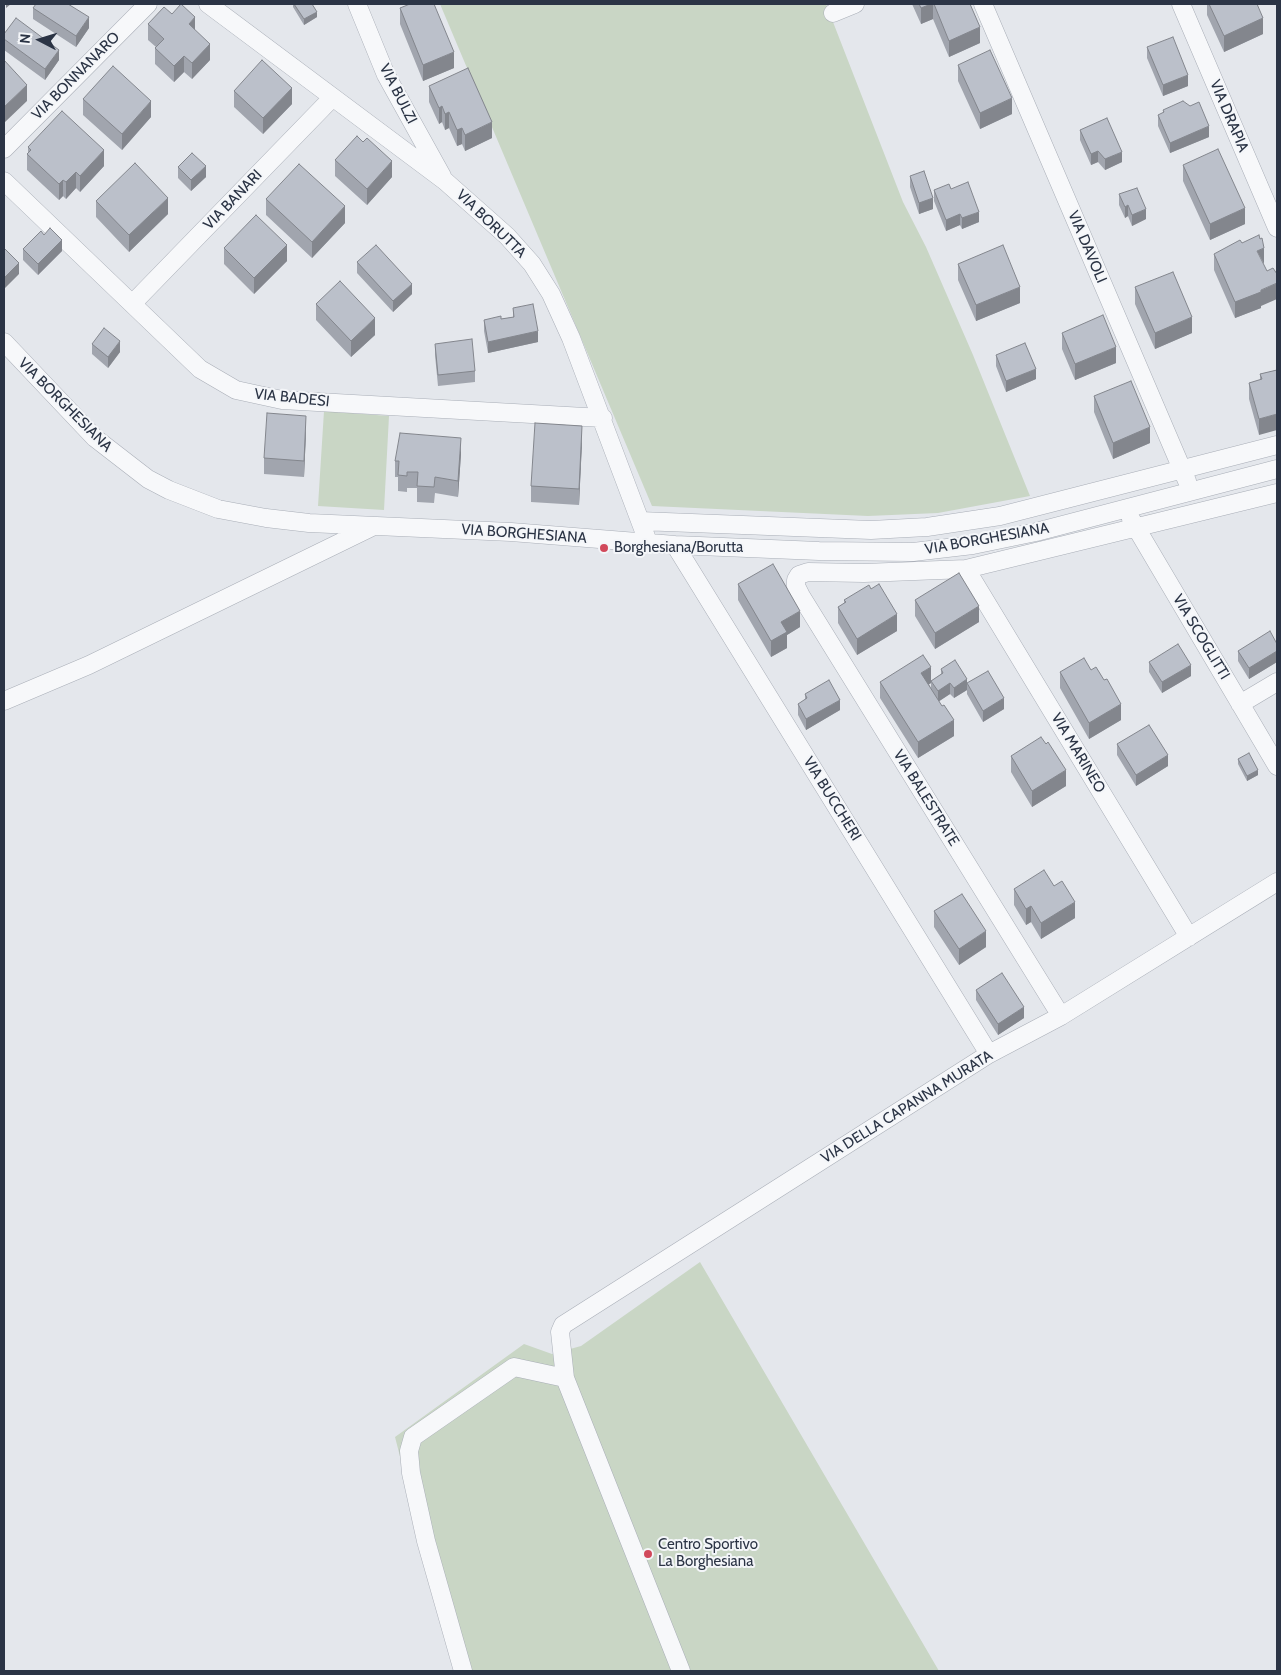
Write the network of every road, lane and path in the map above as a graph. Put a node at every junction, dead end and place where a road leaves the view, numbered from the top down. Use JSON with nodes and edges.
{"nodes":[{"id":1,"x":148,"y":4,"type":"edge"},
{"id":2,"x":208,"y":4,"type":"edge"},
{"id":3,"x":357,"y":4,"type":"edge"},
{"id":4,"x":855,"y":4,"type":"edge"},
{"id":5,"x":983,"y":4,"type":"edge"},
{"id":6,"x":1181,"y":4,"type":"edge"},
{"id":7,"x":833,"y":13,"type":"dead end"},
{"id":8,"x":332,"y":98,"type":"junction"},
{"id":9,"x":4,"y":149,"type":"edge"},
{"id":10,"x":4,"y":181,"type":"edge"},
{"id":11,"x":445,"y":181,"type":"junction"},
{"id":12,"x":1277,"y":228,"type":"edge"},
{"id":13,"x":133,"y":303,"type":"junction"},
{"id":14,"x":4,"y":342,"type":"edge"},
{"id":15,"x":602,"y":418,"type":"junction"},
{"id":16,"x":1277,"y":445,"type":"edge"},
{"id":17,"x":1277,"y":469,"type":"edge"},
{"id":18,"x":1183,"y":471,"type":"junction"},
{"id":19,"x":1192,"y":491,"type":"junction"},
{"id":20,"x":1277,"y":492,"type":"edge"},
{"id":21,"x":1124,"y":508,"type":"junction"},
{"id":22,"x":1000,"y":516,"type":"junction"},
{"id":23,"x":640,"y":521,"type":"junction"},
{"id":24,"x":374,"y":526,"type":"junction"},
{"id":25,"x":1136,"y":529,"type":"junction"},
{"id":26,"x":1006,"y":539,"type":"junction"},
{"id":27,"x":648,"y":542,"type":"junction"},
{"id":28,"x":675,"y":544,"type":"junction"},
{"id":29,"x":966,"y":569,"type":"junction"},
{"id":30,"x":796,"y":580,"type":"joint"},
{"id":31,"x":1277,"y":682,"type":"edge"},
{"id":32,"x":4,"y":701,"type":"edge"},
{"id":33,"x":1240,"y":704,"type":"junction"},
{"id":34,"x":1277,"y":766,"type":"edge"},
{"id":35,"x":1277,"y":882,"type":"edge"},
{"id":36,"x":1189,"y":937,"type":"junction"},
{"id":37,"x":1061,"y":1016,"type":"junction"},
{"id":38,"x":989,"y":1054,"type":"junction"},
{"id":39,"x":565,"y":1378,"type":"junction"},
{"id":40,"x":463,"y":1671,"type":"edge"},
{"id":41,"x":681,"y":1671,"type":"edge"}],
"edges":[{"from":1,"to":9,"type":"street","name":"VIA BONNANARO"},
{"from":2,"to":8,"type":"street","name":"VIA BORUTTA"},
{"from":3,"to":11,"type":"street","name":"VIA BULZI"},
{"from":4,"to":7,"type":"street"},
{"from":5,"to":18,"type":"street","name":"VIA DAVOLI"},
{"from":6,"to":12,"type":"street","name":"VIA DRAPIA"},
{"from":8,"to":11,"type":"street","name":"VIA BORUTTA"},
{"from":8,"to":13,"type":"street","name":"VIA BANARI"},
{"from":10,"to":13,"type":"street","name":"VIA BADESI"},
{"from":11,"to":15,"type":"street","name":"VIA BORUTTA"},
{"from":13,"to":15,"type":"street","name":"VIA BADESI"},
{"from":14,"to":24,"type":"street","name":"VIA BORGHESIANA"},
{"from":15,"to":23,"type":"street","name":"VIA BORUTTA"},
{"from":16,"to":18,"type":"street","name":"VIA BORGHESIANA"},
{"from":17,"to":19,"type":"street","name":"VIA BORGHESIANA"},
{"from":18,"to":19,"type":"street","name":"VIA DAVOLI"},
{"from":18,"to":22,"type":"street","name":"VIA BORGHESIANA"},
{"from":19,"to":21,"type":"street","name":"VIA BORGHESIANA"},
{"from":20,"to":25,"type":"street","name":"VIA BORGHESIANA"},
{"from":21,"to":25,"type":"street","name":"VIA SCOGLITTI"},
{"from":21,"to":26,"type":"street","name":"VIA BORGHESIANA"},
{"from":22,"to":23,"type":"street","name":"VIA BORGHESIANA"},
{"from":22,"to":26,"type":"street"},
{"from":23,"to":27,"type":"street","name":"VIA BORUTTA"},
{"from":24,"to":27,"type":"street","name":"VIA BORGHESIANA"},
{"from":24,"to":32,"type":"street"},
{"from":25,"to":29,"type":"street","name":"VIA BORGHESIANA"},
{"from":25,"to":33,"type":"street","name":"VIA SCOGLITTI"},
{"from":26,"to":28,"type":"street","name":"VIA BORGHESIANA"},
{"from":27,"to":28,"type":"street","name":"VIA BORGHESIANA"},
{"from":28,"to":38,"type":"street","name":"VIA BUCCHERI"},
{"from":29,"to":30,"type":"street","name":"VIA BORGHESIANA"},
{"from":29,"to":36,"type":"street","name":"VIA MARINEO"},
{"from":30,"to":37,"type":"street","name":"VIA BALESTRATE"},
{"from":31,"to":33,"type":"street"},
{"from":33,"to":34,"type":"street","name":"VIA SCOGLITTI"},
{"from":35,"to":36,"type":"street","name":"VIA DELLA CAPANNA MURATA"},
{"from":36,"to":37,"type":"street","name":"VIA DELLA CAPANNA MURATA"},
{"from":37,"to":38,"type":"street","name":"VIA DELLA CAPANNA MURATA"},
{"from":38,"to":39,"type":"street","name":"VIA DELLA CAPANNA MURATA"},
{"from":39,"to":40,"type":"street"},
{"from":39,"to":41,"type":"street"}]}
